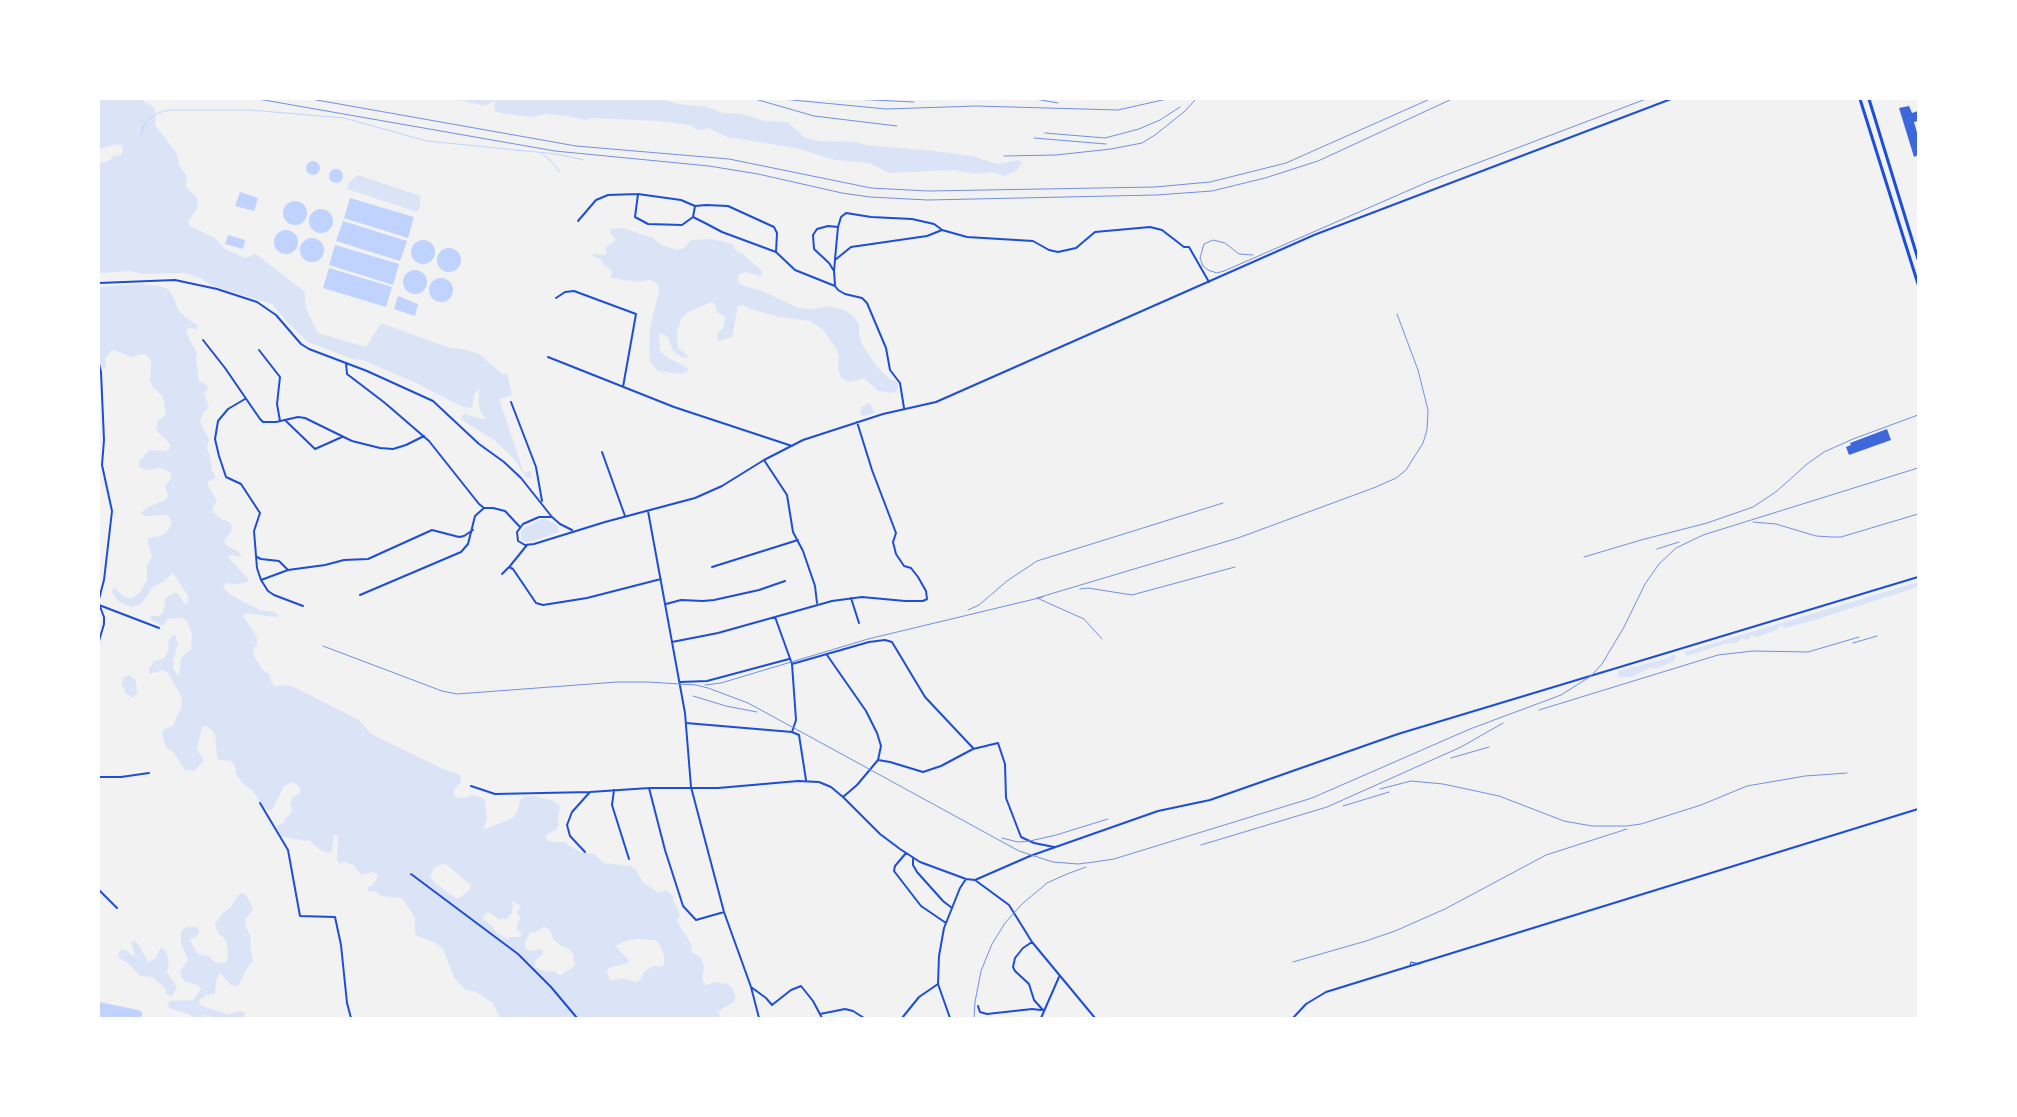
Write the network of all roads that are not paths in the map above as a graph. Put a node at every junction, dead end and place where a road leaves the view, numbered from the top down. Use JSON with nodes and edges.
{"nodes":[{"id":1,"x":1671,"y":99,"type":"edge"},
{"id":2,"x":1860,"y":99,"type":"edge"},
{"id":3,"x":1869,"y":99,"type":"edge"},
{"id":4,"x":638,"y":194,"type":"junction"},
{"id":5,"x":695,"y":206,"type":"junction"},
{"id":6,"x":694,"y":217,"type":"junction"},
{"id":7,"x":578,"y":221,"type":"dead end"},
{"id":8,"x":838,"y":227,"type":"junction"},
{"id":9,"x":942,"y":230,"type":"junction"},
{"id":10,"x":776,"y":252,"type":"junction"},
{"id":11,"x":835,"y":260,"type":"junction"},
{"id":12,"x":1918,"y":260,"type":"edge"},
{"id":13,"x":834,"y":270,"type":"junction"},
{"id":14,"x":1209,"y":282,"type":"junction"},
{"id":15,"x":99,"y":283,"type":"edge"},
{"id":16,"x":1918,"y":284,"type":"edge"},
{"id":17,"x":835,"y":286,"type":"junction"},
{"id":18,"x":556,"y":298,"type":"dead end"},
{"id":19,"x":203,"y":340,"type":"dead end"},
{"id":20,"x":259,"y":350,"type":"dead end"},
{"id":21,"x":548,"y":357,"type":"dead end"},
{"id":22,"x":346,"y":362,"type":"junction"},
{"id":23,"x":99,"y":364,"type":"edge"},
{"id":24,"x":624,"y":387,"type":"junction"},
{"id":25,"x":245,"y":398,"type":"junction"},
{"id":26,"x":511,"y":402,"type":"dead end"},
{"id":27,"x":904,"y":409,"type":"junction"},
{"id":28,"x":280,"y":421,"type":"junction"},
{"id":29,"x":286,"y":421,"type":"junction"},
{"id":30,"x":857,"y":422,"type":"junction"},
{"id":31,"x":424,"y":436,"type":"junction"},
{"id":32,"x":343,"y":437,"type":"junction"},
{"id":33,"x":792,"y":446,"type":"junction"},
{"id":34,"x":602,"y":452,"type":"dead end"},
{"id":35,"x":764,"y":460,"type":"junction"},
{"id":36,"x":99,"y":471,"type":"edge"},
{"id":37,"x":102,"y":472,"type":"junction"},
{"id":38,"x":543,"y":503,"type":"junction"},
{"id":39,"x":484,"y":508,"type":"junction"},
{"id":40,"x":648,"y":511,"type":"junction"},
{"id":41,"x":625,"y":516,"type":"junction"},
{"id":42,"x":552,"y":517,"type":"junction"},
{"id":43,"x":520,"y":527,"type":"junction"},
{"id":44,"x":472,"y":530,"type":"junction"},
{"id":45,"x":573,"y":531,"type":"junction"},
{"id":46,"x":798,"y":540,"type":"junction"},
{"id":47,"x":527,"y":545,"type":"junction"},
{"id":48,"x":256,"y":557,"type":"junction"},
{"id":49,"x":509,"y":567,"type":"junction"},
{"id":50,"x":712,"y":567,"type":"dead end"},
{"id":51,"x":288,"y":570,"type":"junction"},
{"id":52,"x":502,"y":574,"type":"dead end"},
{"id":53,"x":1918,"y":577,"type":"edge"},
{"id":54,"x":661,"y":578,"type":"junction"},
{"id":55,"x":261,"y":580,"type":"junction"},
{"id":56,"x":785,"y":581,"type":"dead end"},
{"id":57,"x":360,"y":595,"type":"dead end"},
{"id":58,"x":852,"y":598,"type":"junction"},
{"id":59,"x":99,"y":600,"type":"edge"},
{"id":60,"x":666,"y":604,"type":"junction"},
{"id":61,"x":818,"y":604,"type":"junction"},
{"id":62,"x":99,"y":605,"type":"edge"},
{"id":63,"x":304,"y":606,"type":"dead end"},
{"id":64,"x":775,"y":617,"type":"junction"},
{"id":65,"x":859,"y":623,"type":"dead end"},
{"id":66,"x":159,"y":628,"type":"dead end"},
{"id":67,"x":99,"y":641,"type":"edge"},
{"id":68,"x":672,"y":642,"type":"junction"},
{"id":69,"x":827,"y":655,"type":"junction"},
{"id":70,"x":790,"y":659,"type":"junction"},
{"id":71,"x":792,"y":664,"type":"junction"},
{"id":72,"x":680,"y":682,"type":"junction"},
{"id":73,"x":686,"y":723,"type":"junction"},
{"id":74,"x":792,"y":732,"type":"junction"},
{"id":75,"x":973,"y":749,"type":"junction"},
{"id":76,"x":878,"y":760,"type":"junction"},
{"id":77,"x":149,"y":773,"type":"dead end"},
{"id":78,"x":99,"y":777,"type":"edge"},
{"id":79,"x":806,"y":780,"type":"junction"},
{"id":80,"x":471,"y":786,"type":"dead end"},
{"id":81,"x":649,"y":788,"type":"junction"},
{"id":82,"x":691,"y":788,"type":"junction"},
{"id":83,"x":614,"y":790,"type":"junction"},
{"id":84,"x":590,"y":792,"type":"junction"},
{"id":85,"x":843,"y":797,"type":"junction"},
{"id":86,"x":260,"y":803,"type":"dead end"},
{"id":87,"x":1918,"y":809,"type":"edge"},
{"id":88,"x":1057,"y":847,"type":"junction"},
{"id":89,"x":585,"y":852,"type":"dead end"},
{"id":90,"x":906,"y":853,"type":"junction"},
{"id":91,"x":913,"y":858,"type":"junction"},
{"id":92,"x":629,"y":860,"type":"dead end"},
{"id":93,"x":411,"y":874,"type":"dead end"},
{"id":94,"x":966,"y":879,"type":"junction"},
{"id":95,"x":975,"y":880,"type":"junction"},
{"id":96,"x":99,"y":890,"type":"edge"},
{"id":97,"x":117,"y":908,"type":"dead end"},
{"id":98,"x":952,"y":908,"type":"junction"},
{"id":99,"x":724,"y":912,"type":"junction"},
{"id":100,"x":946,"y":923,"type":"junction"},
{"id":101,"x":1032,"y":942,"type":"junction"},
{"id":102,"x":1060,"y":977,"type":"junction"},
{"id":103,"x":938,"y":984,"type":"junction"},
{"id":104,"x":752,"y":987,"type":"junction"},
{"id":105,"x":978,"y":1006,"type":"dead end"},
{"id":106,"x":1043,"y":1010,"type":"junction"},
{"id":107,"x":820,"y":1014,"type":"junction"},
{"id":108,"x":351,"y":1018,"type":"edge"},
{"id":109,"x":578,"y":1018,"type":"edge"},
{"id":110,"x":759,"y":1018,"type":"edge"},
{"id":111,"x":822,"y":1018,"type":"edge"},
{"id":112,"x":864,"y":1018,"type":"edge"},
{"id":113,"x":902,"y":1018,"type":"edge"},
{"id":114,"x":949,"y":1018,"type":"edge"},
{"id":115,"x":1041,"y":1018,"type":"edge"},
{"id":116,"x":1095,"y":1018,"type":"edge"},
{"id":117,"x":1293,"y":1018,"type":"edge"}],
"edges":[{"from":1,"to":14,"type":"street"},
{"from":2,"to":16,"type":"main road"},
{"from":3,"to":12,"type":"main road"},
{"from":4,"to":5,"type":"street"},
{"from":4,"to":6,"type":"street"},
{"from":4,"to":7,"type":"street"},
{"from":5,"to":6,"type":"street"},
{"from":5,"to":10,"type":"street"},
{"from":6,"to":10,"type":"street"},
{"from":8,"to":9,"type":"street"},
{"from":8,"to":11,"type":"street"},
{"from":8,"to":13,"type":"street"},
{"from":9,"to":11,"type":"street"},
{"from":9,"to":14,"type":"street"},
{"from":10,"to":17,"type":"street"},
{"from":11,"to":13,"type":"street"},
{"from":13,"to":17,"type":"street"},
{"from":14,"to":27,"type":"street"},
{"from":15,"to":22,"type":"street"},
{"from":17,"to":27,"type":"street"},
{"from":18,"to":24,"type":"street"},
{"from":19,"to":25,"type":"street"},
{"from":20,"to":28,"type":"street"},
{"from":21,"to":24,"type":"street"},
{"from":22,"to":31,"type":"street"},
{"from":22,"to":38,"type":"street"},
{"from":23,"to":37,"type":"street"},
{"from":24,"to":33,"type":"street"},
{"from":25,"to":28,"type":"street"},
{"from":25,"to":48,"type":"street"},
{"from":26,"to":38,"type":"street"},
{"from":27,"to":30,"type":"street"},
{"from":28,"to":29,"type":"street"},
{"from":29,"to":32,"type":"street"},
{"from":29,"to":32,"type":"street"},
{"from":30,"to":33,"type":"street"},
{"from":30,"to":58,"type":"street"},
{"from":31,"to":32,"type":"street"},
{"from":31,"to":39,"type":"street"},
{"from":33,"to":35,"type":"street"},
{"from":34,"to":41,"type":"street"},
{"from":35,"to":40,"type":"street"},
{"from":35,"to":46,"type":"street"},
{"from":36,"to":37,"type":"street"},
{"from":37,"to":59,"type":"street"},
{"from":38,"to":42,"type":"street"},
{"from":39,"to":43,"type":"street"},
{"from":39,"to":44,"type":"street"},
{"from":40,"to":41,"type":"street"},
{"from":40,"to":54,"type":"street"},
{"from":41,"to":45,"type":"street"},
{"from":42,"to":43,"type":"street"},
{"from":42,"to":45,"type":"street"},
{"from":43,"to":47,"type":"street"},
{"from":44,"to":51,"type":"street"},
{"from":44,"to":57,"type":"street"},
{"from":45,"to":47,"type":"street"},
{"from":46,"to":50,"type":"street"},
{"from":46,"to":61,"type":"street"},
{"from":47,"to":49,"type":"street"},
{"from":48,"to":51,"type":"street"},
{"from":48,"to":55,"type":"street"},
{"from":49,"to":52,"type":"street"},
{"from":49,"to":54,"type":"street"},
{"from":51,"to":55,"type":"street"},
{"from":53,"to":88,"type":"street"},
{"from":54,"to":60,"type":"street"},
{"from":55,"to":63,"type":"street"},
{"from":56,"to":60,"type":"street"},
{"from":58,"to":61,"type":"street"},
{"from":58,"to":65,"type":"street"},
{"from":60,"to":68,"type":"street"},
{"from":61,"to":64,"type":"street"},
{"from":62,"to":66,"type":"street"},
{"from":62,"to":67,"type":"street"},
{"from":64,"to":68,"type":"street"},
{"from":64,"to":70,"type":"street"},
{"from":68,"to":72,"type":"street"},
{"from":69,"to":71,"type":"street"},
{"from":69,"to":75,"type":"street"},
{"from":69,"to":76,"type":"street"},
{"from":70,"to":71,"type":"street"},
{"from":70,"to":72,"type":"street"},
{"from":71,"to":74,"type":"street"},
{"from":72,"to":73,"type":"street"},
{"from":73,"to":74,"type":"street"},
{"from":73,"to":82,"type":"street"},
{"from":74,"to":79,"type":"street"},
{"from":75,"to":76,"type":"street"},
{"from":75,"to":88,"type":"street"},
{"from":76,"to":85,"type":"street"},
{"from":77,"to":78,"type":"street"},
{"from":79,"to":82,"type":"street"},
{"from":79,"to":85,"type":"street"},
{"from":80,"to":84,"type":"street"},
{"from":81,"to":82,"type":"street"},
{"from":81,"to":83,"type":"street"},
{"from":81,"to":99,"type":"street"},
{"from":82,"to":99,"type":"street"},
{"from":83,"to":84,"type":"street"},
{"from":83,"to":92,"type":"street"},
{"from":84,"to":89,"type":"street"},
{"from":85,"to":90,"type":"street"},
{"from":86,"to":108,"type":"street"},
{"from":87,"to":117,"type":"street"},
{"from":88,"to":95,"type":"street"},
{"from":90,"to":91,"type":"street"},
{"from":90,"to":100,"type":"street"},
{"from":91,"to":94,"type":"street"},
{"from":91,"to":98,"type":"street"},
{"from":93,"to":109,"type":"street"},
{"from":94,"to":95,"type":"street"},
{"from":94,"to":98,"type":"street"},
{"from":95,"to":101,"type":"street"},
{"from":96,"to":97,"type":"street"},
{"from":98,"to":100,"type":"street"},
{"from":99,"to":104,"type":"street"},
{"from":100,"to":103,"type":"street"},
{"from":101,"to":102,"type":"street"},
{"from":101,"to":106,"type":"street"},
{"from":102,"to":106,"type":"street"},
{"from":102,"to":116,"type":"street"},
{"from":103,"to":113,"type":"street"},
{"from":103,"to":114,"type":"street"},
{"from":104,"to":107,"type":"street"},
{"from":104,"to":110,"type":"street"},
{"from":105,"to":106,"type":"street"},
{"from":106,"to":115,"type":"street"},
{"from":107,"to":111,"type":"street"},
{"from":107,"to":112,"type":"street"}]}
